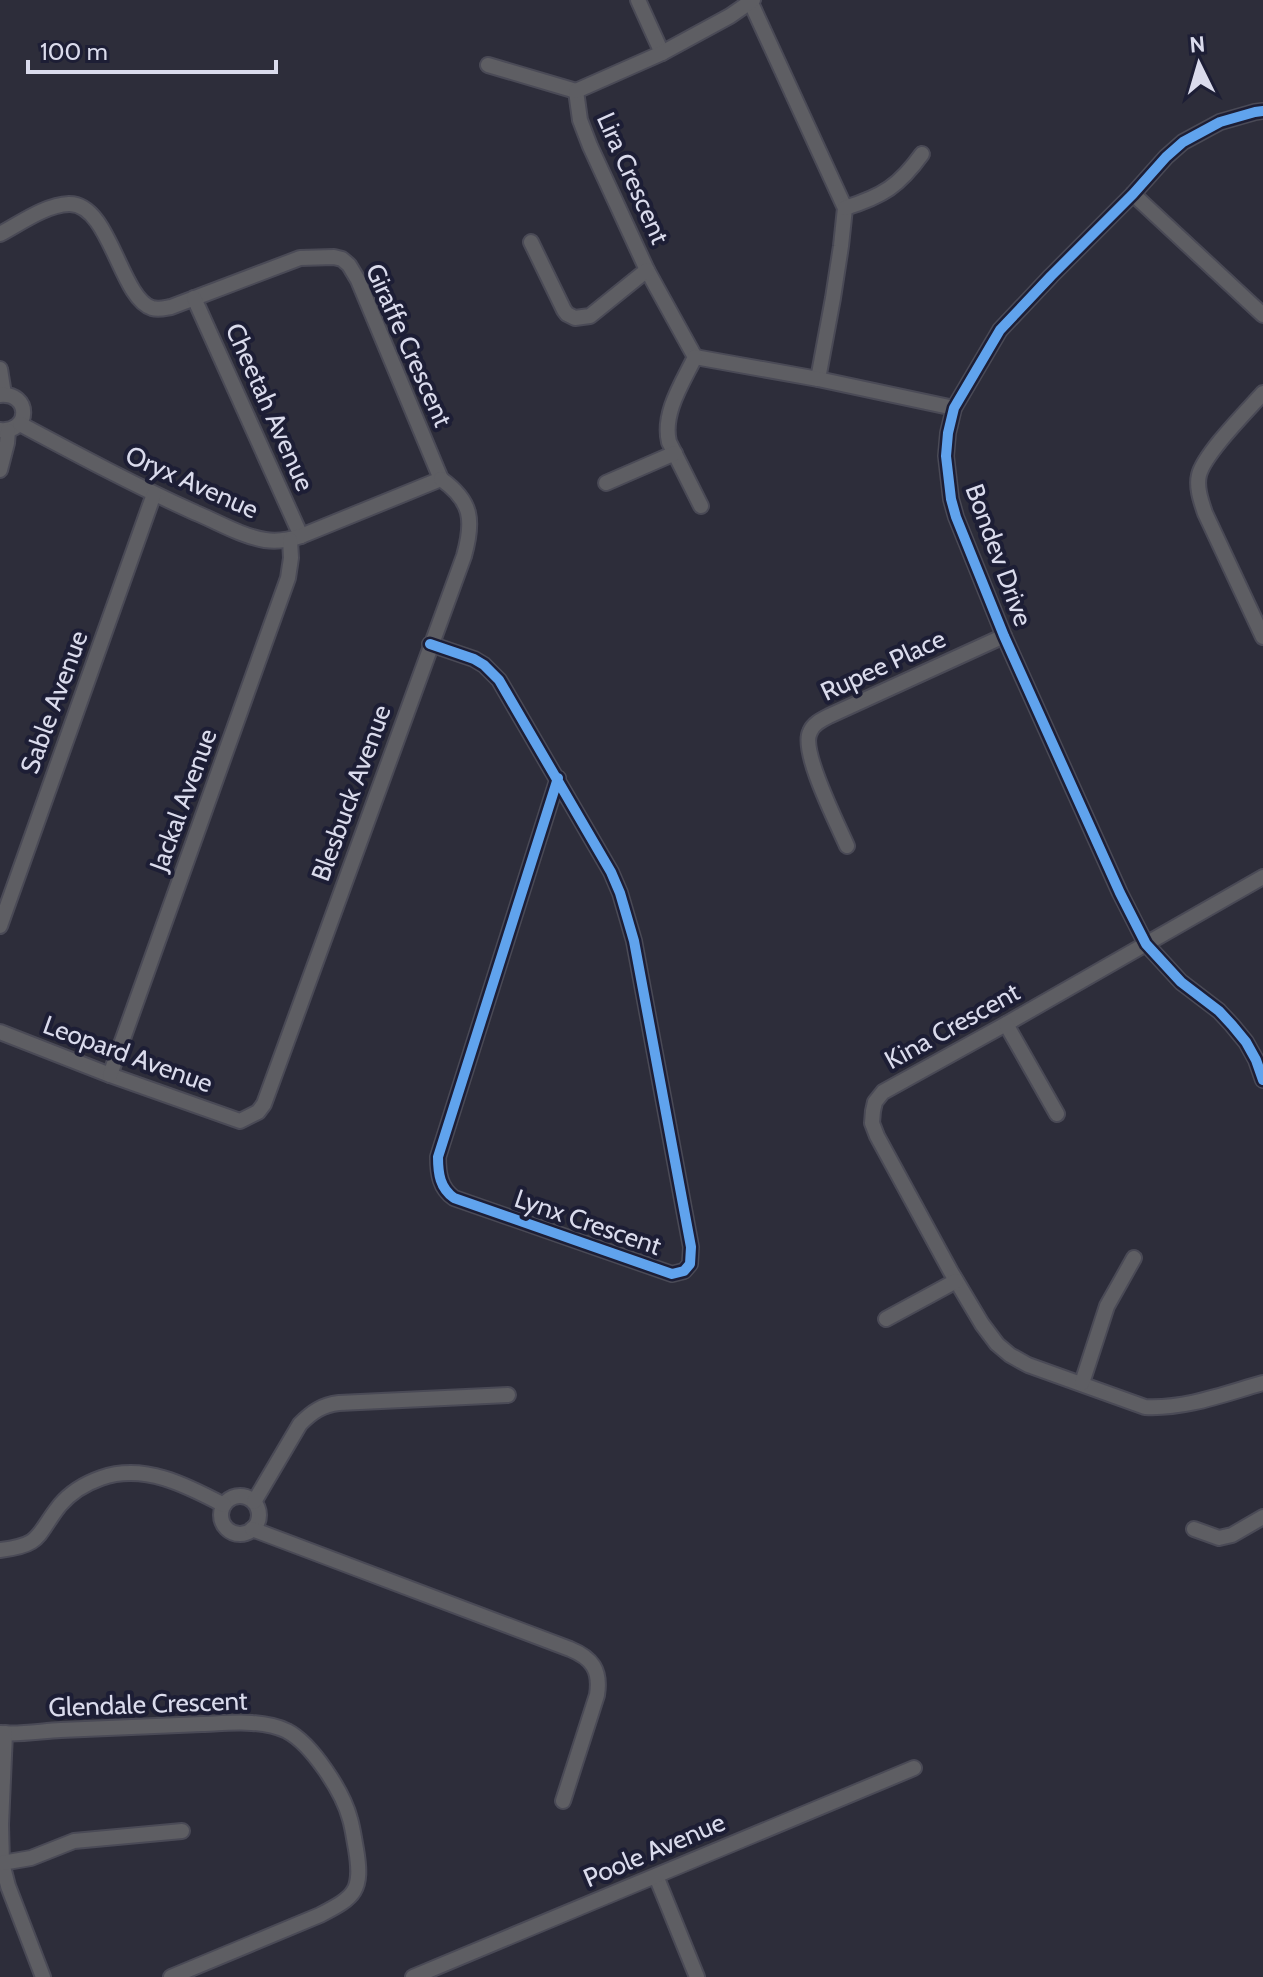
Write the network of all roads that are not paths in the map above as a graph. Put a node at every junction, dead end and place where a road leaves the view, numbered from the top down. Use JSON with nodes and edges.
{"nodes":[{"id":1,"x":638,"y":0,"type":"edge"},
{"id":2,"x":752,"y":2,"type":"edge"},
{"id":3,"x":662,"y":53,"type":"junction"},
{"id":4,"x":488,"y":65,"type":"dead end"},
{"id":5,"x":576,"y":91,"type":"junction"},
{"id":6,"x":1263,"y":111,"type":"edge"},
{"id":7,"x":922,"y":154,"type":"dead end"},
{"id":8,"x":1133,"y":194,"type":"junction"},
{"id":9,"x":845,"y":208,"type":"junction"},
{"id":10,"x":0,"y":234,"type":"edge"},
{"id":11,"x":531,"y":242,"type":"dead end"},
{"id":12,"x":647,"y":270,"type":"junction"},
{"id":13,"x":194,"y":298,"type":"junction"},
{"id":14,"x":1263,"y":315,"type":"edge"},
{"id":15,"x":695,"y":357,"type":"junction"},
{"id":16,"x":0,"y":369,"type":"edge"},
{"id":17,"x":818,"y":379,"type":"junction"},
{"id":18,"x":1263,"y":393,"type":"edge"},
{"id":19,"x":2,"y":395,"type":"edge"},
{"id":20,"x":954,"y":408,"type":"junction"},
{"id":21,"x":9,"y":428,"type":"edge"},
{"id":22,"x":675,"y":453,"type":"junction"},
{"id":23,"x":0,"y":470,"type":"edge"},
{"id":24,"x":441,"y":479,"type":"junction"},
{"id":25,"x":606,"y":483,"type":"dead end"},
{"id":26,"x":154,"y":494,"type":"junction"},
{"id":27,"x":701,"y":506,"type":"dead end"},
{"id":28,"x":296,"y":538,"type":"junction"},
{"id":29,"x":1260,"y":621,"type":"edge"},
{"id":30,"x":1004,"y":636,"type":"junction"},
{"id":31,"x":1263,"y":637,"type":"edge"},
{"id":32,"x":430,"y":644,"type":"junction"},
{"id":33,"x":558,"y":778,"type":"junction"},
{"id":34,"x":847,"y":846,"type":"dead end"},
{"id":35,"x":1263,"y":877,"type":"edge"},
{"id":36,"x":0,"y":926,"type":"edge"},
{"id":37,"x":1146,"y":944,"type":"junction"},
{"id":38,"x":1006,"y":1024,"type":"junction"},
{"id":39,"x":0,"y":1032,"type":"edge"},
{"id":40,"x":110,"y":1075,"type":"junction"},
{"id":41,"x":1263,"y":1080,"type":"edge"},
{"id":42,"x":1057,"y":1114,"type":"dead end"},
{"id":43,"x":240,"y":1121,"type":"joint"},
{"id":44,"x":1134,"y":1258,"type":"dead end"},
{"id":45,"x":956,"y":1281,"type":"junction"},
{"id":46,"x":886,"y":1319,"type":"dead end"},
{"id":47,"x":1082,"y":1383,"type":"junction"},
{"id":48,"x":1263,"y":1383,"type":"edge"},
{"id":49,"x":508,"y":1395,"type":"dead end"},
{"id":50,"x":254,"y":1502,"type":"junction"},
{"id":51,"x":224,"y":1505,"type":"junction"},
{"id":52,"x":1263,"y":1517,"type":"edge"},
{"id":53,"x":252,"y":1529,"type":"junction"},
{"id":54,"x":1194,"y":1529,"type":"dead end"},
{"id":55,"x":0,"y":1550,"type":"edge"},
{"id":56,"x":2,"y":1733,"type":"edge"},
{"id":57,"x":914,"y":1768,"type":"dead end"},
{"id":58,"x":563,"y":1801,"type":"dead end"},
{"id":59,"x":182,"y":1831,"type":"dead end"},
{"id":60,"x":2,"y":1863,"type":"junction"},
{"id":61,"x":656,"y":1876,"type":"junction"},
{"id":62,"x":43,"y":1977,"type":"edge"},
{"id":63,"x":171,"y":1977,"type":"edge"},
{"id":64,"x":413,"y":1977,"type":"edge"},
{"id":65,"x":697,"y":1977,"type":"edge"}],
"edges":[{"from":1,"to":3,"type":"street"},
{"from":2,"to":3,"type":"street","name":"Lira Crescent"},
{"from":2,"to":9,"type":"street","name":"Lira Crescent"},
{"from":3,"to":5,"type":"street","name":"Lira Crescent"},
{"from":4,"to":5,"type":"street"},
{"from":5,"to":12,"type":"street","name":"Lira Crescent"},
{"from":6,"to":8,"type":"street","name":"Bondev Drive"},
{"from":7,"to":9,"type":"street"},
{"from":8,"to":14,"type":"street"},
{"from":8,"to":20,"type":"street","name":"Bondev Drive"},
{"from":9,"to":17,"type":"street"},
{"from":10,"to":13,"type":"street","name":"Giraffe Crescent"},
{"from":11,"to":12,"type":"street"},
{"from":12,"to":15,"type":"street","name":"Lira Crescent"},
{"from":13,"to":24,"type":"street","name":"Giraffe Crescent"},
{"from":13,"to":28,"type":"street","name":"Cheetah Avenue"},
{"from":15,"to":17,"type":"street"},
{"from":15,"to":22,"type":"street"},
{"from":16,"to":19,"type":"street"},
{"from":17,"to":20,"type":"street"},
{"from":18,"to":29,"type":"street"},
{"from":19,"to":21,"type":"street"},
{"from":20,"to":30,"type":"street","name":"Bondev Drive"},
{"from":21,"to":23,"type":"street"},
{"from":21,"to":26,"type":"street","name":"Oryx Avenue"},
{"from":22,"to":25,"type":"street"},
{"from":22,"to":27,"type":"street"},
{"from":24,"to":28,"type":"street","name":"Oryx Avenue"},
{"from":24,"to":32,"type":"street","name":"Blesbuck Avenue"},
{"from":26,"to":28,"type":"street","name":"Oryx Avenue"},
{"from":26,"to":36,"type":"street","name":"Sable Avenue"},
{"from":28,"to":40,"type":"street","name":"Jackal Avenue"},
{"from":29,"to":31,"type":"street"},
{"from":30,"to":34,"type":"street","name":"Rupee Place"},
{"from":30,"to":37,"type":"street","name":"Bondev Drive"},
{"from":32,"to":33,"type":"street","name":"Lynx Crescent"},
{"from":32,"to":43,"type":"street","name":"Blesbuck Avenue"},
{"from":33,"to":33,"type":"street","name":"Lynx Crescent"},
{"from":35,"to":37,"type":"street","name":"Kina Crescent"},
{"from":37,"to":38,"type":"street","name":"Kina Crescent"},
{"from":37,"to":41,"type":"street","name":"Bondev Drive"},
{"from":38,"to":42,"type":"street"},
{"from":38,"to":45,"type":"street","name":"Kina Crescent"},
{"from":39,"to":40,"type":"street","name":"Leopard Avenue"},
{"from":40,"to":43,"type":"street","name":"Leopard Avenue"},
{"from":44,"to":47,"type":"street"},
{"from":45,"to":46,"type":"street"},
{"from":45,"to":47,"type":"street","name":"Kina Crescent"},
{"from":47,"to":48,"type":"street","name":"Kina Crescent"},
{"from":49,"to":50,"type":"street"},
{"from":50,"to":51,"type":"street"},
{"from":50,"to":53,"type":"street"},
{"from":51,"to":53,"type":"street"},
{"from":51,"to":55,"type":"street"},
{"from":52,"to":54,"type":"street"},
{"from":53,"to":58,"type":"street"},
{"from":56,"to":60,"type":"street","name":"Glendale Crescent"},
{"from":56,"to":63,"type":"street","name":"Glendale Crescent"},
{"from":57,"to":61,"type":"street","name":"Poole Avenue"},
{"from":59,"to":60,"type":"street"},
{"from":60,"to":62,"type":"street","name":"Glendale Crescent"},
{"from":61,"to":64,"type":"street","name":"Poole Avenue"},
{"from":61,"to":65,"type":"street"}]}
